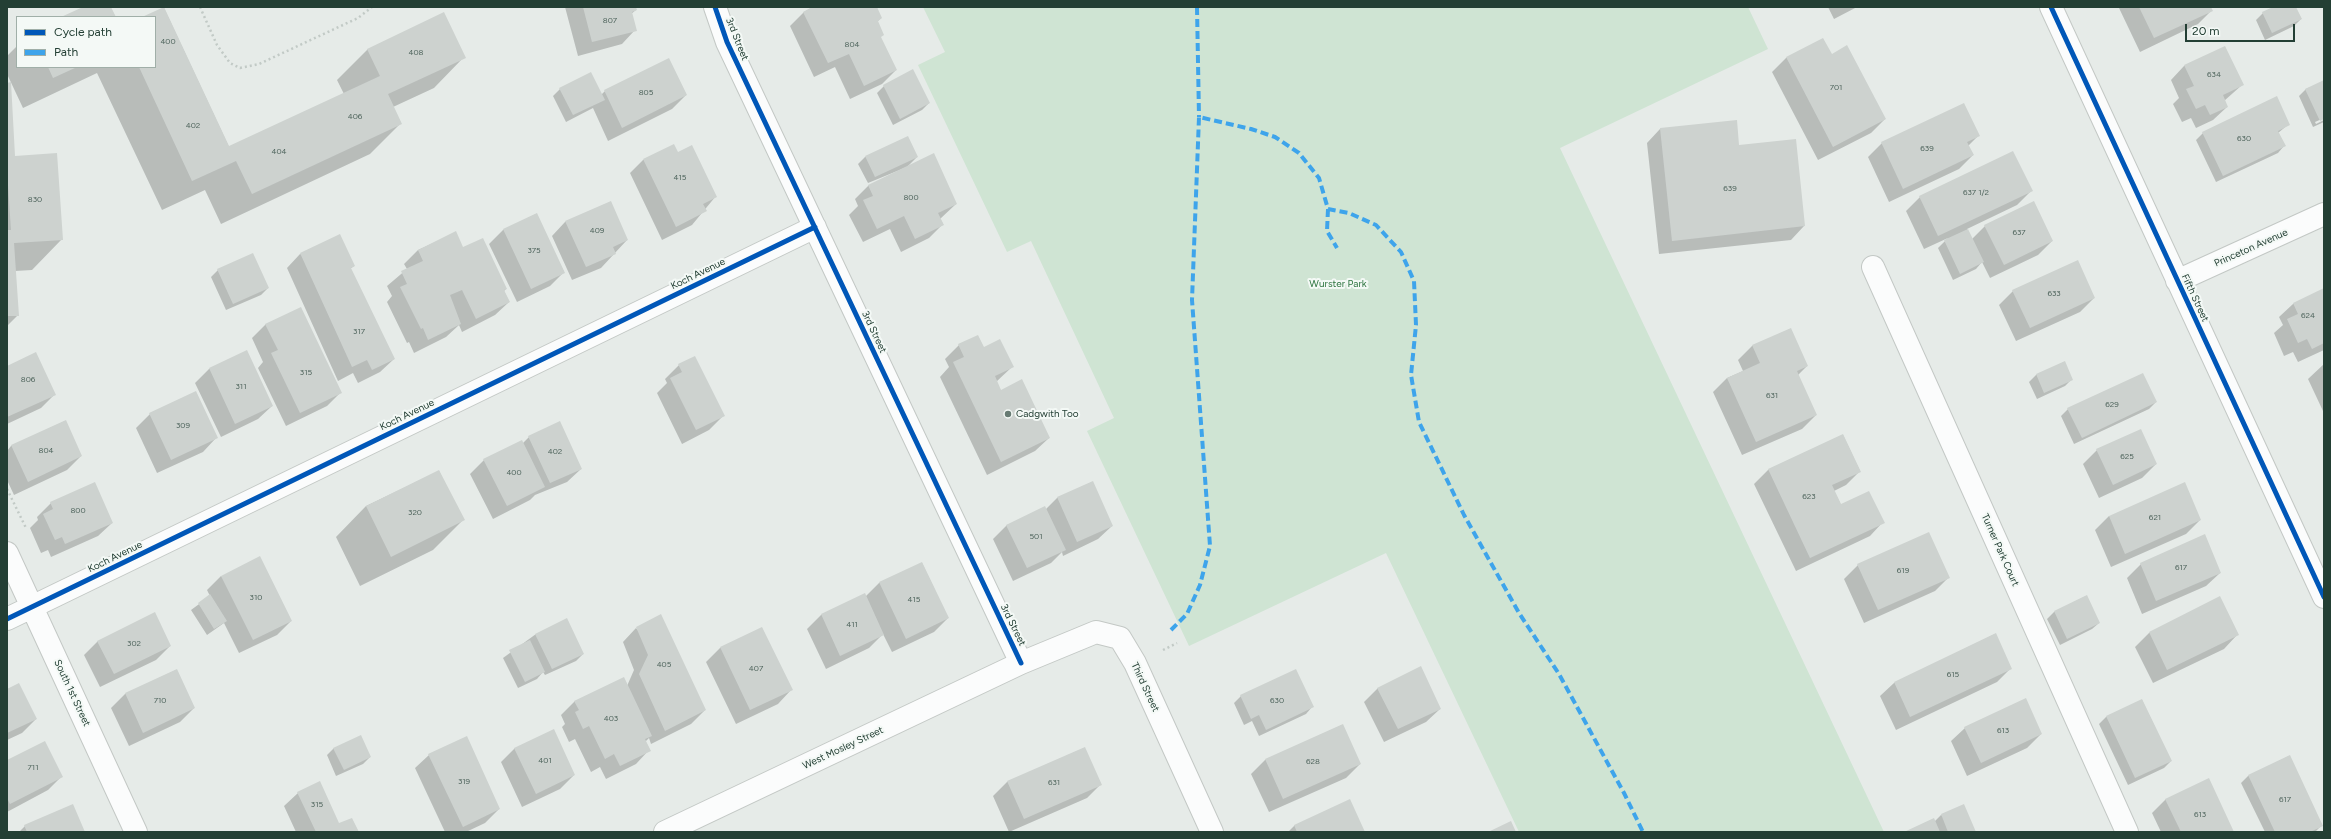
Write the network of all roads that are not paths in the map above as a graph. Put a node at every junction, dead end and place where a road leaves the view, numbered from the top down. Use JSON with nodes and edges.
{"nodes":[{"id":1,"x":715,"y":7,"type":"edge"},
{"id":2,"x":2051,"y":7,"type":"edge"},
{"id":3,"x":2324,"y":214,"type":"edge"},
{"id":4,"x":815,"y":227,"type":"junction"},
{"id":5,"x":1873,"y":267,"type":"dead end"},
{"id":6,"x":2177,"y":281,"type":"junction"},
{"id":7,"x":7,"y":554,"type":"edge"},
{"id":8,"x":2324,"y":597,"type":"edge"},
{"id":9,"x":33,"y":607,"type":"junction"},
{"id":10,"x":7,"y":620,"type":"edge"},
{"id":11,"x":1022,"y":663,"type":"junction"},
{"id":12,"x":136,"y":832,"type":"edge"},
{"id":13,"x":665,"y":832,"type":"edge"},
{"id":14,"x":1212,"y":832,"type":"edge"},
{"id":15,"x":2127,"y":832,"type":"edge"}],
"edges":[{"from":1,"to":4,"type":"street","name":"3rd Street"},
{"from":2,"to":6,"type":"street","name":"Fifth Street"},
{"from":3,"to":6,"type":"street","name":"Princeton Avenue"},
{"from":4,"to":9,"type":"street","name":"Koch Avenue"},
{"from":4,"to":11,"type":"street","name":"3rd Street"},
{"from":5,"to":15,"type":"street","name":"Turner Park Court"},
{"from":6,"to":8,"type":"street","name":"Fifth Street"},
{"from":7,"to":9,"type":"street","name":"South 1st Street"},
{"from":9,"to":10,"type":"street","name":"Koch Avenue"},
{"from":9,"to":12,"type":"street","name":"South 1st Street"},
{"from":11,"to":13,"type":"street","name":"West Mosley Street"},
{"from":11,"to":14,"type":"street","name":"Third Street"}]}
